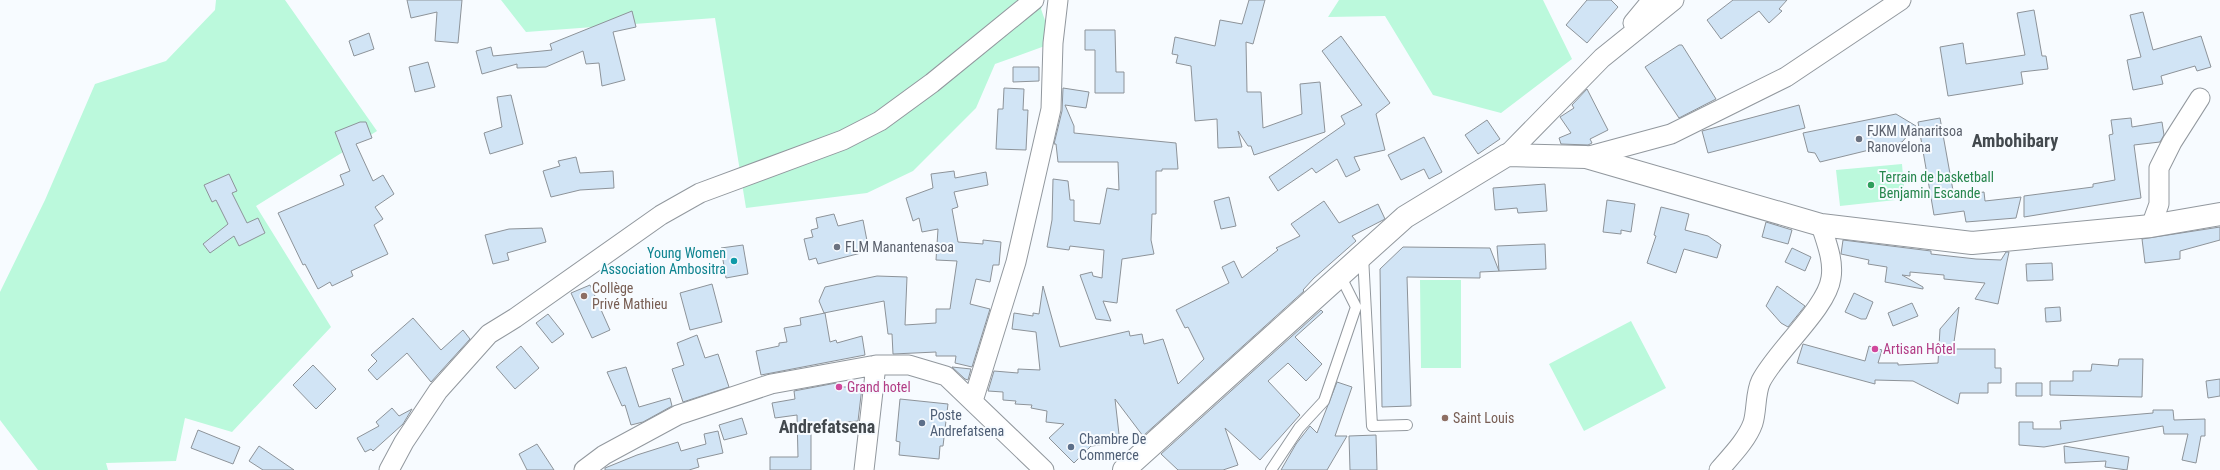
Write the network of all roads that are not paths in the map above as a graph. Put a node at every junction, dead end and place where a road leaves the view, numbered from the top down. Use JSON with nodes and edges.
{"nodes":[{"id":1,"x":1034,"y":0,"type":"edge"},
{"id":2,"x":1058,"y":0,"type":"edge"},
{"id":3,"x":1652,"y":0,"type":"edge"},
{"id":4,"x":1674,"y":0,"type":"edge"},
{"id":5,"x":1901,"y":0,"type":"edge"},
{"id":6,"x":1602,"y":58,"type":"junction"},
{"id":7,"x":2200,"y":98,"type":"dead end"},
{"id":8,"x":1507,"y":154,"type":"junction"},
{"id":9,"x":1586,"y":157,"type":"junction"},
{"id":10,"x":2220,"y":214,"type":"edge"},
{"id":11,"x":1821,"y":224,"type":"junction"},
{"id":12,"x":2151,"y":226,"type":"junction"},
{"id":13,"x":1363,"y":254,"type":"junction"},
{"id":14,"x":1340,"y":275,"type":"junction"},
{"id":15,"x":876,"y":365,"type":"junction"},
{"id":16,"x":973,"y":401,"type":"junction"},
{"id":17,"x":1407,"y":425,"type":"dead end"},
{"id":18,"x":389,"y":470,"type":"edge"},
{"id":19,"x":584,"y":470,"type":"edge"},
{"id":20,"x":864,"y":470,"type":"edge"},
{"id":21,"x":1044,"y":470,"type":"edge"},
{"id":22,"x":1124,"y":470,"type":"edge"},
{"id":23,"x":1271,"y":470,"type":"edge"},
{"id":24,"x":1719,"y":470,"type":"edge"}],
"edges":[{"from":1,"to":18,"type":"street"},
{"from":2,"to":16,"type":"street"},
{"from":3,"to":6,"type":"street"},
{"from":4,"to":6,"type":"street"},
{"from":5,"to":9,"type":"street"},
{"from":6,"to":8,"type":"street"},
{"from":7,"to":12,"type":"street"},
{"from":8,"to":9,"type":"street"},
{"from":8,"to":13,"type":"street"},
{"from":9,"to":11,"type":"street"},
{"from":10,"to":12,"type":"street"},
{"from":11,"to":12,"type":"street"},
{"from":11,"to":24,"type":"street"},
{"from":13,"to":14,"type":"street"},
{"from":13,"to":17,"type":"lane"},
{"from":14,"to":22,"type":"street"},
{"from":14,"to":23,"type":"lane"},
{"from":15,"to":16,"type":"street"},
{"from":15,"to":19,"type":"street"},
{"from":15,"to":20,"type":"street"},
{"from":16,"to":21,"type":"street"}]}
